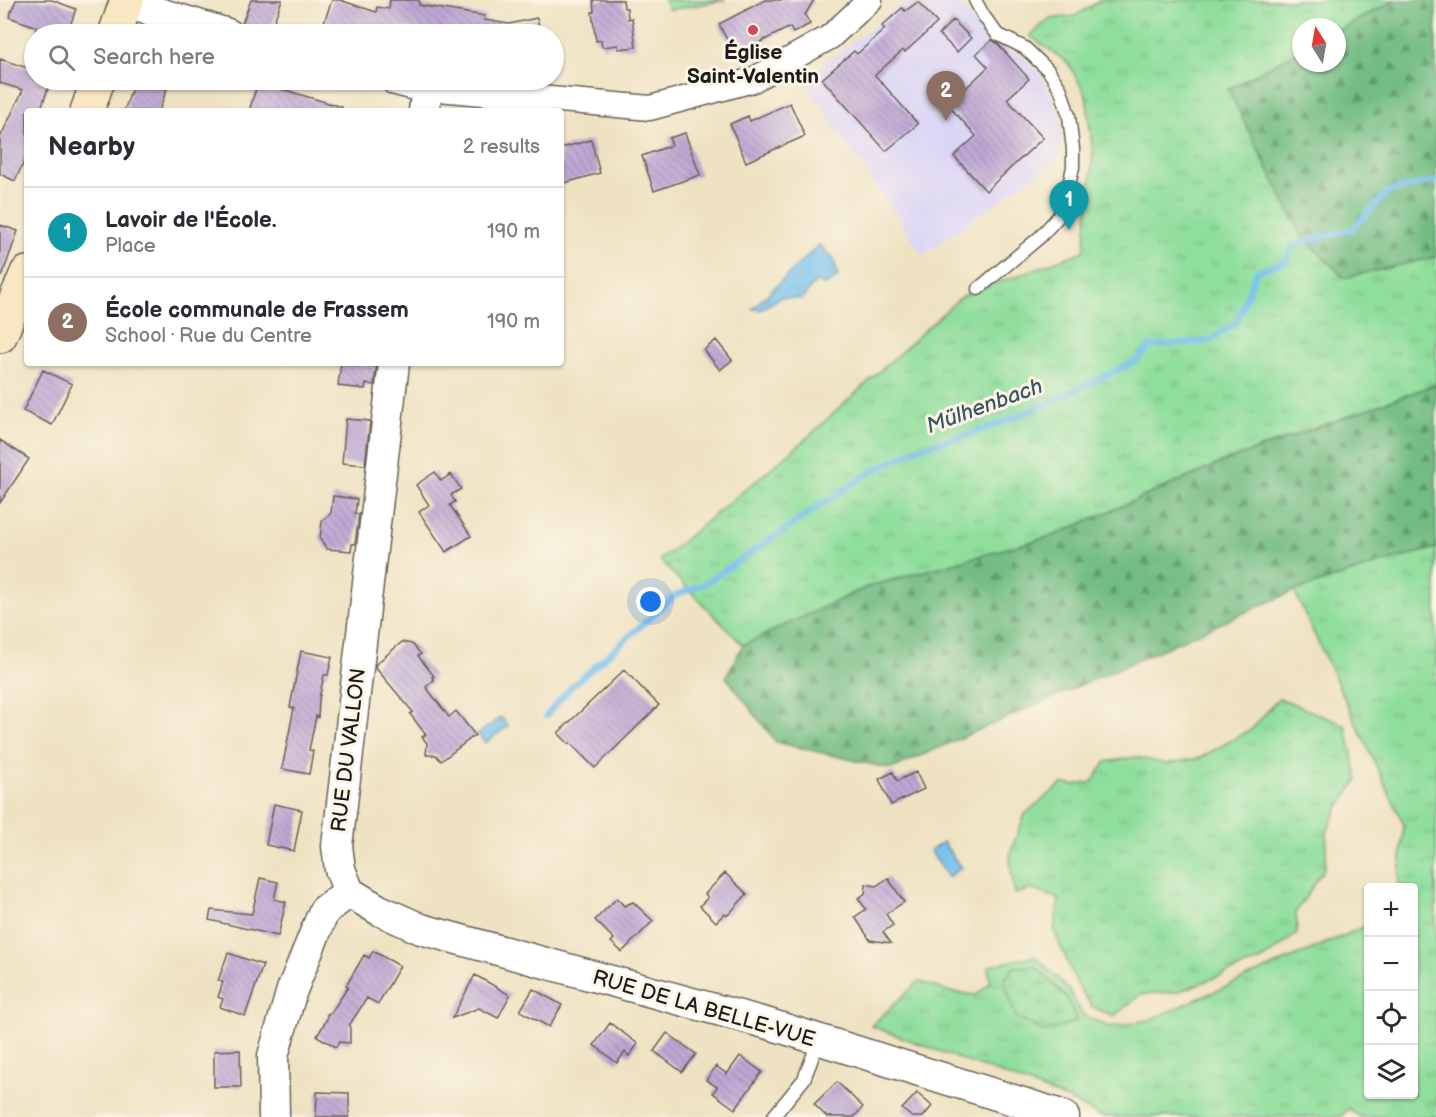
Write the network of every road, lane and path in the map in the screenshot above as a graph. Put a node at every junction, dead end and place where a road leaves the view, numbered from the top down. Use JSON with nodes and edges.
{"nodes":[{"id":1,"x":870,"y":0,"type":"edge"},
{"id":2,"x":975,"y":0,"type":"edge"},
{"id":3,"x":122,"y":1,"type":"edge"},
{"id":4,"x":117,"y":24,"type":"edge"},
{"id":5,"x":196,"y":24,"type":"edge"},
{"id":6,"x":94,"y":90,"type":"edge"},
{"id":7,"x":412,"y":90,"type":"edge"},
{"id":8,"x":426,"y":99,"type":"edge"},
{"id":9,"x":88,"y":108,"type":"edge"},
{"id":10,"x":24,"y":280,"type":"edge"},
{"id":11,"x":978,"y":290,"type":"dead end"},
{"id":12,"x":0,"y":336,"type":"edge"},
{"id":13,"x":394,"y":366,"type":"edge"},
{"id":14,"x":349,"y":892,"type":"junction"},
{"id":15,"x":819,"y":1040,"type":"junction"},
{"id":16,"x":274,"y":1117,"type":"edge"},
{"id":17,"x":773,"y":1117,"type":"edge"},
{"id":18,"x":1064,"y":1117,"type":"edge"}],
"edges":[{"from":1,"to":8,"type":"street"},
{"from":2,"to":11,"type":"lane"},
{"from":3,"to":4,"type":"main road"},
{"from":3,"to":5,"type":"street"},
{"from":6,"to":9,"type":"main road"},
{"from":7,"to":8,"type":"street"},
{"from":10,"to":12,"type":"main road"},
{"from":13,"to":14,"type":"street","name":"RUE DU VALLON"},
{"from":14,"to":15,"type":"street","name":"RUE DE LA BELLE-VUE"},
{"from":14,"to":16,"type":"street"},
{"from":15,"to":17,"type":"lane"},
{"from":15,"to":18,"type":"street","name":"RUE DE LA BELLE-VUE"}]}
